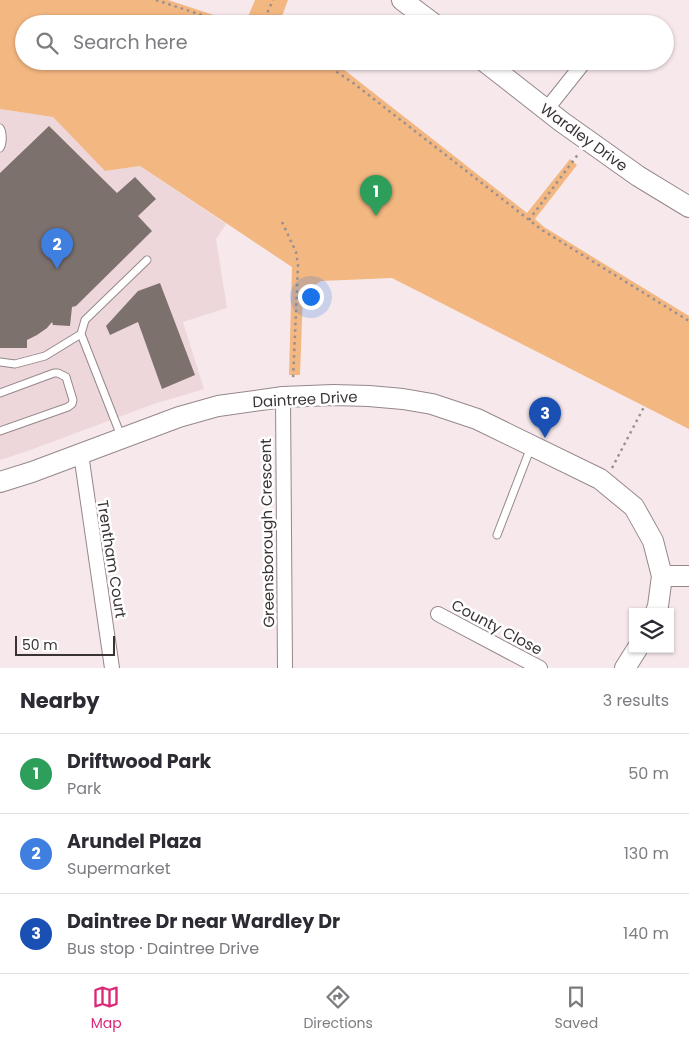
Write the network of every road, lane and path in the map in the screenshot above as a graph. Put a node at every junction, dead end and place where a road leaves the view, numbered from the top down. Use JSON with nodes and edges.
{"nodes":[{"id":1,"x":156,"y":0,"type":"edge"},
{"id":2,"x":273,"y":0,"type":"edge"},
{"id":3,"x":402,"y":0,"type":"edge"},
{"id":4,"x":202,"y":15,"type":"edge"},
{"id":5,"x":266,"y":15,"type":"edge"},
{"id":6,"x":422,"y":15,"type":"edge"},
{"id":7,"x":334,"y":70,"type":"edge"},
{"id":8,"x":495,"y":70,"type":"edge"},
{"id":9,"x":578,"y":70,"type":"edge"},
{"id":10,"x":546,"y":110,"type":"junction"},
{"id":11,"x":0,"y":128,"type":"edge"},
{"id":12,"x":588,"y":141,"type":"junction"},
{"id":13,"x":0,"y":148,"type":"edge"},
{"id":14,"x":689,"y":207,"type":"edge"},
{"id":15,"x":529,"y":220,"type":"junction"},
{"id":16,"x":282,"y":222,"type":"dead end"},
{"id":17,"x":147,"y":260,"type":"dead end"},
{"id":18,"x":689,"y":321,"type":"edge"},
{"id":19,"x":81,"y":334,"type":"junction"},
{"id":20,"x":0,"y":362,"type":"edge"},
{"id":21,"x":0,"y":393,"type":"edge"},
{"id":22,"x":287,"y":397,"type":"junction"},
{"id":23,"x":644,"y":405,"type":"dead end"},
{"id":24,"x":0,"y":430,"type":"edge"},
{"id":25,"x":122,"y":438,"type":"junction"},
{"id":26,"x":532,"y":447,"type":"junction"},
{"id":27,"x":80,"y":454,"type":"junction"},
{"id":28,"x":0,"y":482,"type":"edge"},
{"id":29,"x":604,"y":483,"type":"junction"},
{"id":30,"x":497,"y":535,"type":"dead end"},
{"id":31,"x":662,"y":576,"type":"junction"},
{"id":32,"x":689,"y":576,"type":"edge"},
{"id":33,"x":657,"y":608,"type":"edge"},
{"id":34,"x":438,"y":614,"type":"dead end"},
{"id":35,"x":634,"y":653,"type":"edge"},
{"id":36,"x":112,"y":668,"type":"edge"},
{"id":37,"x":285,"y":668,"type":"edge"},
{"id":38,"x":540,"y":668,"type":"edge"},
{"id":39,"x":625,"y":668,"type":"edge"}],
"edges":[{"from":1,"to":4,"type":"path"},
{"from":2,"to":5,"type":"path"},
{"from":3,"to":6,"type":"street"},
{"from":7,"to":15,"type":"path"},
{"from":8,"to":10,"type":"street","name":"Wardley Drive"},
{"from":9,"to":10,"type":"street"},
{"from":10,"to":12,"type":"street","name":"Wardley Drive"},
{"from":11,"to":13,"type":"lane"},
{"from":12,"to":14,"type":"street","name":"Wardley Drive"},
{"from":12,"to":15,"type":"path"},
{"from":15,"to":18,"type":"path"},
{"from":16,"to":22,"type":"path"},
{"from":17,"to":19,"type":"lane"},
{"from":19,"to":20,"type":"lane"},
{"from":19,"to":25,"type":"lane"},
{"from":21,"to":24,"type":"lane"},
{"from":22,"to":25,"type":"street","name":"Daintree Drive"},
{"from":22,"to":26,"type":"street","name":"Daintree Drive"},
{"from":22,"to":37,"type":"street","name":"Greensborough Crescent"},
{"from":23,"to":29,"type":"path"},
{"from":25,"to":27,"type":"street","name":"Daintree Drive"},
{"from":26,"to":29,"type":"street","name":"Daintree Drive"},
{"from":26,"to":30,"type":"lane"},
{"from":27,"to":28,"type":"street","name":"Daintree Drive"},
{"from":27,"to":36,"type":"street","name":"Trentham Court"},
{"from":29,"to":31,"type":"street","name":"Daintree Drive"},
{"from":31,"to":32,"type":"street"},
{"from":31,"to":33,"type":"street","name":"Daintree Drive"},
{"from":34,"to":38,"type":"street","name":"County Close"},
{"from":35,"to":39,"type":"street"}]}
